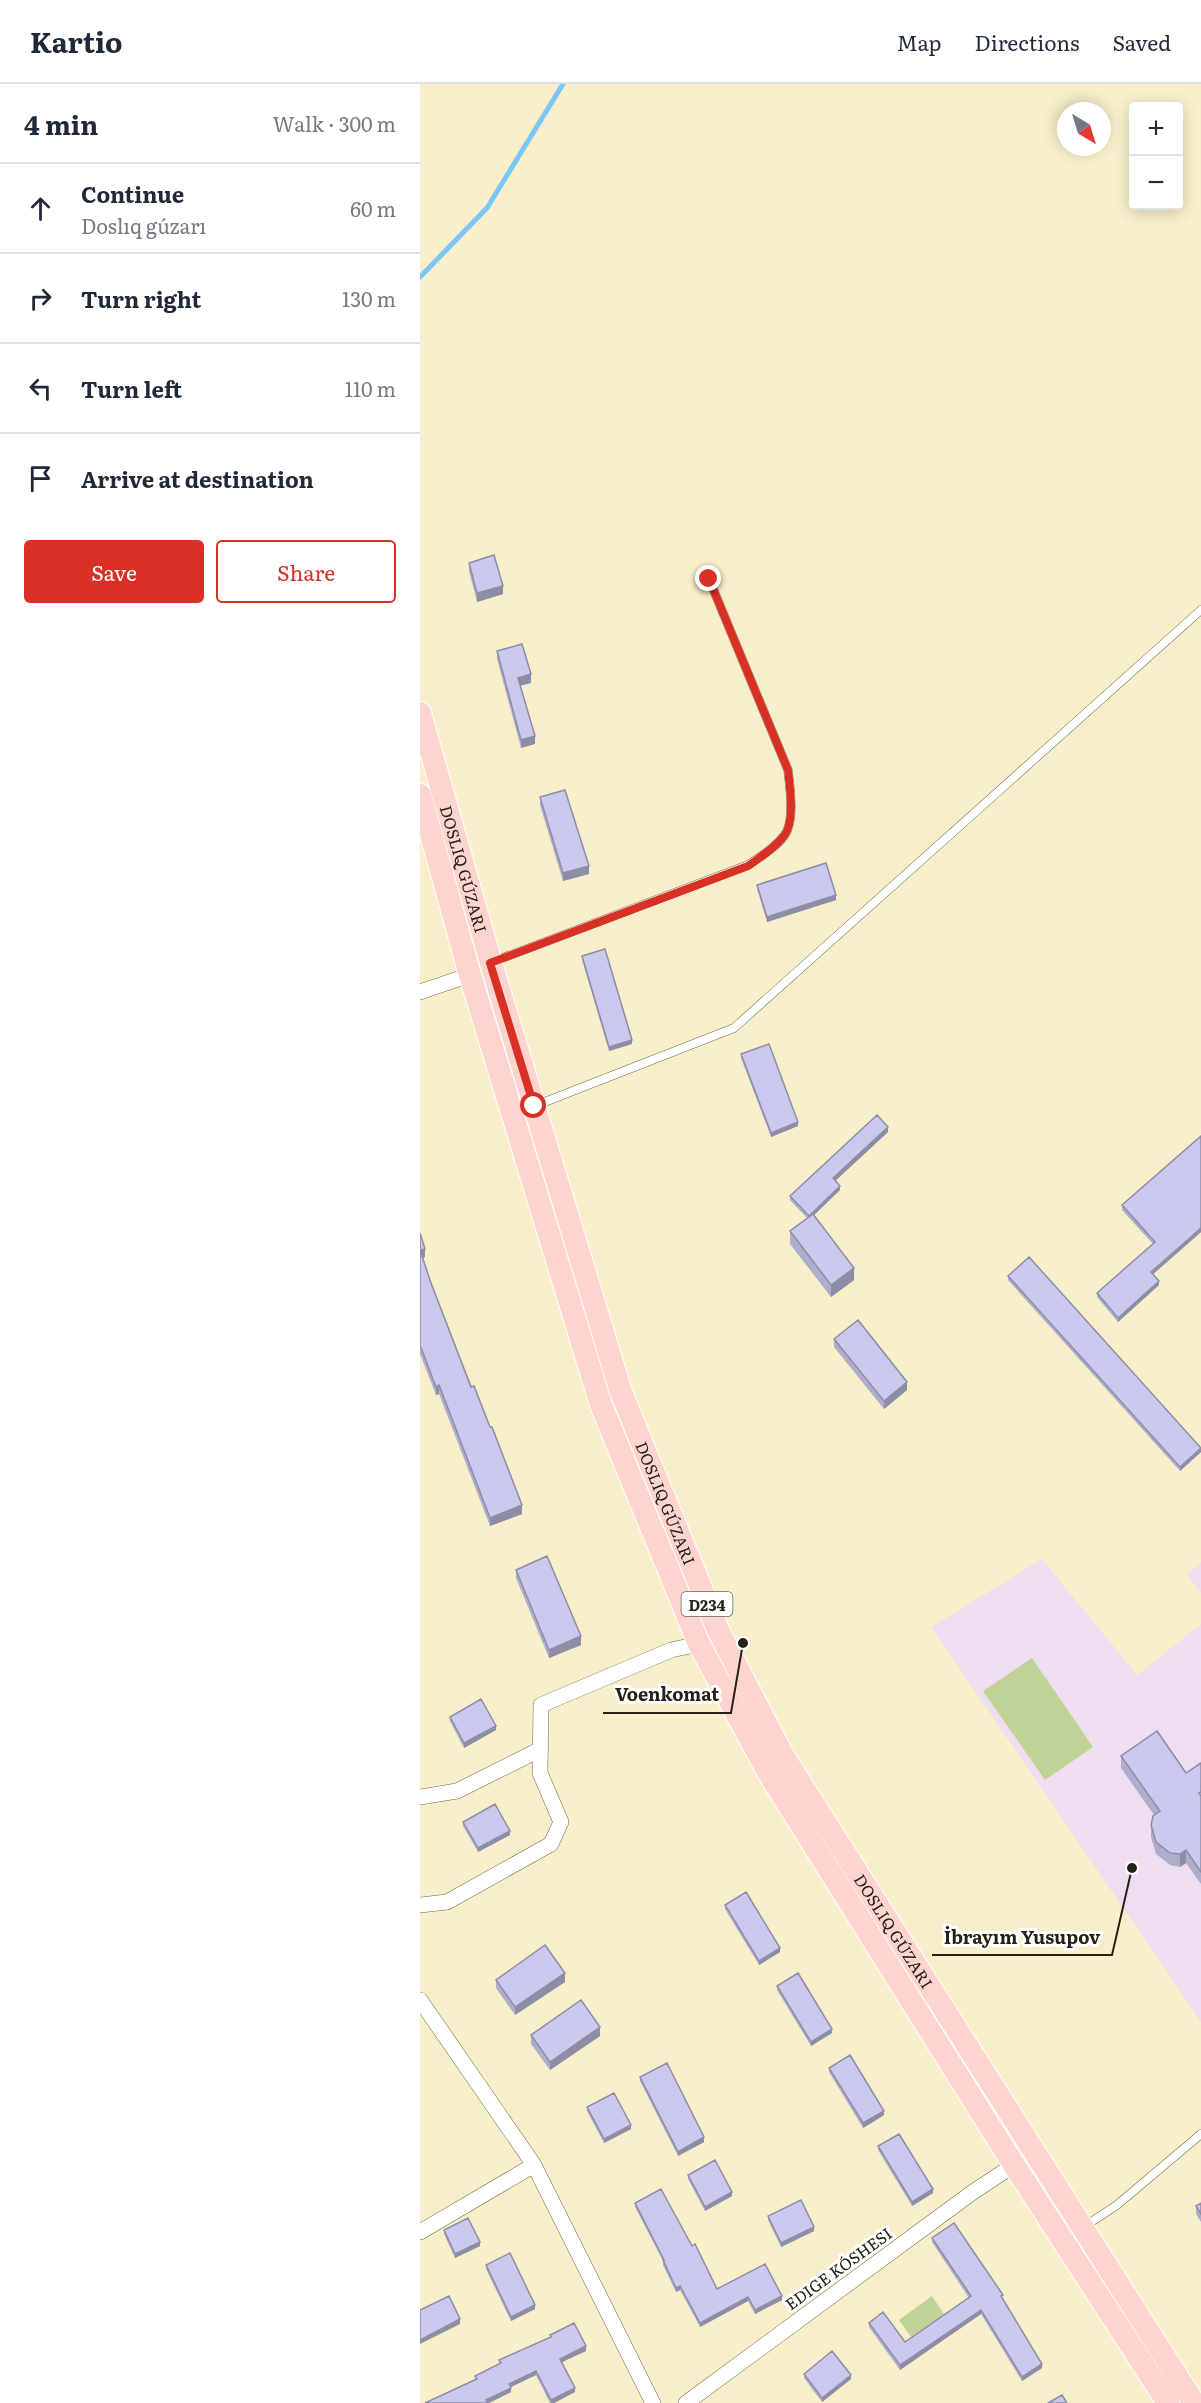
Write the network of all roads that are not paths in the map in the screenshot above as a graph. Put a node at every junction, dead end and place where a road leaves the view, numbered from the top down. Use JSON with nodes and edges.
{"nodes":[{"id":1,"x":709,"y":579,"type":"dead end"},
{"id":2,"x":1201,"y":610,"type":"edge"},
{"id":3,"x":420,"y":713,"type":"edge"},
{"id":4,"x":429,"y":771,"type":"edge"},
{"id":5,"x":420,"y":795,"type":"edge"},
{"id":6,"x":490,"y":963,"type":"junction"},
{"id":7,"x":470,"y":975,"type":"junction"},
{"id":8,"x":420,"y":992,"type":"edge"},
{"id":9,"x":534,"y":1106,"type":"junction"},
{"id":10,"x":699,"y":1644,"type":"junction"},
{"id":11,"x":541,"y":1749,"type":"junction"},
{"id":12,"x":420,"y":1797,"type":"edge"},
{"id":13,"x":420,"y":1905,"type":"edge"},
{"id":14,"x":420,"y":2000,"type":"edge"},
{"id":15,"x":1201,"y":2134,"type":"edge"},
{"id":16,"x":534,"y":2165,"type":"junction"},
{"id":17,"x":1014,"y":2165,"type":"junction"},
{"id":18,"x":1082,"y":2227,"type":"junction"},
{"id":19,"x":420,"y":2232,"type":"edge"},
{"id":20,"x":1160,"y":2371,"type":"junction"},
{"id":21,"x":653,"y":2403,"type":"edge"},
{"id":22,"x":686,"y":2403,"type":"edge"},
{"id":23,"x":1168,"y":2403,"type":"edge"},
{"id":24,"x":1194,"y":2403,"type":"edge"}],
"edges":[{"from":1,"to":6,"type":"lane"},
{"from":2,"to":9,"type":"lane"},
{"from":3,"to":4,"type":"main road","number":"D234"},
{"from":4,"to":6,"type":"main road","number":"D234"},
{"from":5,"to":7,"type":"main road","number":"D234"},
{"from":6,"to":9,"type":"main road","number":"D234"},
{"from":7,"to":8,"type":"street"},
{"from":7,"to":10,"type":"main road","number":"D234"},
{"from":9,"to":18,"type":"main road","number":"D234"},
{"from":10,"to":11,"type":"street"},
{"from":10,"to":17,"type":"main road","number":"D234"},
{"from":11,"to":12,"type":"street"},
{"from":11,"to":13,"type":"street"},
{"from":14,"to":16,"type":"street"},
{"from":15,"to":18,"type":"lane"},
{"from":16,"to":19,"type":"street"},
{"from":16,"to":21,"type":"street"},
{"from":17,"to":20,"type":"main road","number":"D234"},
{"from":17,"to":22,"type":"street","name":"EDIGE KÓSHESI"},
{"from":18,"to":20,"type":"main road","number":"D234"},
{"from":20,"to":23,"type":"main road","number":"D234"},
{"from":20,"to":24,"type":"main road","number":"D234"}]}
